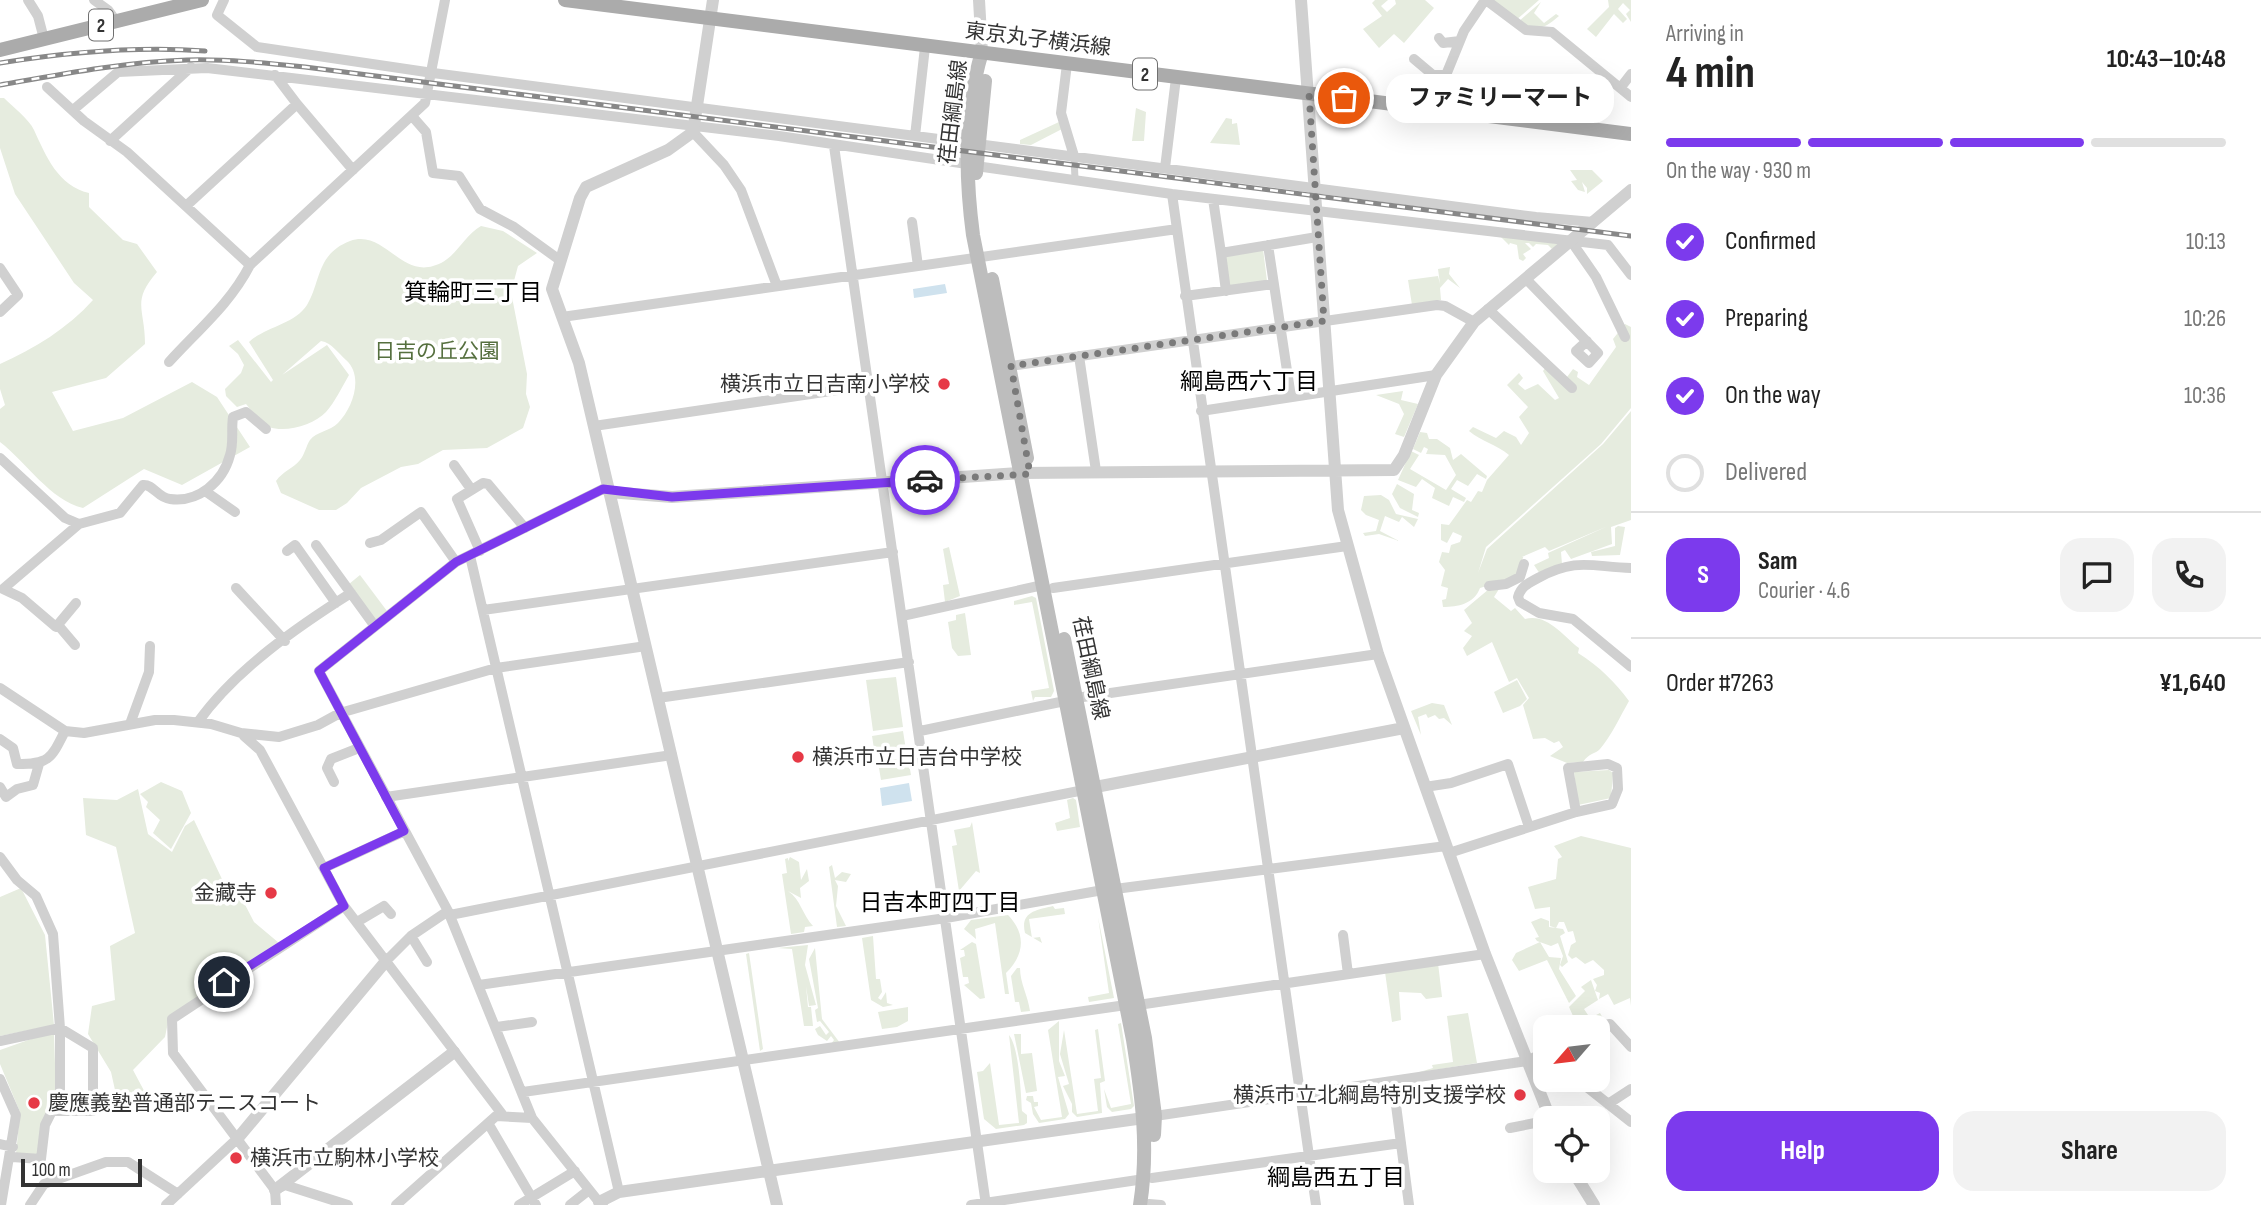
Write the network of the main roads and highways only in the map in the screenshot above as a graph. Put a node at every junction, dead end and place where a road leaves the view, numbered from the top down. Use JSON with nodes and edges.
{"nodes":[{"id":1,"x":202,"y":0,"type":"edge"},
{"id":2,"x":565,"y":0,"type":"edge"},
{"id":3,"x":172,"y":4,"type":"edge"},
{"id":4,"x":0,"y":50,"type":"edge"},
{"id":5,"x":982,"y":52,"type":"junction"},
{"id":6,"x":1631,"y":134,"type":"edge"},
{"id":7,"x":983,"y":257,"type":"junction"},
{"id":8,"x":1025,"y":473,"type":"junction"},
{"id":9,"x":1149,"y":1205,"type":"edge"}],
"edges":[{"from":1,"to":3,"type":"main road","number":"2"},
{"from":2,"to":5,"type":"main road","name":"東京丸子横浜線","number":"2"},
{"from":3,"to":4,"type":"main road","number":"2"},
{"from":5,"to":6,"type":"main road","name":"東京丸子横浜線","number":"2"},
{"from":5,"to":7,"type":"main road","name":"荏田綱島線"},
{"from":7,"to":8,"type":"main road","name":"荏田綱島線"},
{"from":7,"to":8,"type":"main road","name":"荏田綱島線"},
{"from":8,"to":9,"type":"main road","name":"荏田綱島線"}]}
